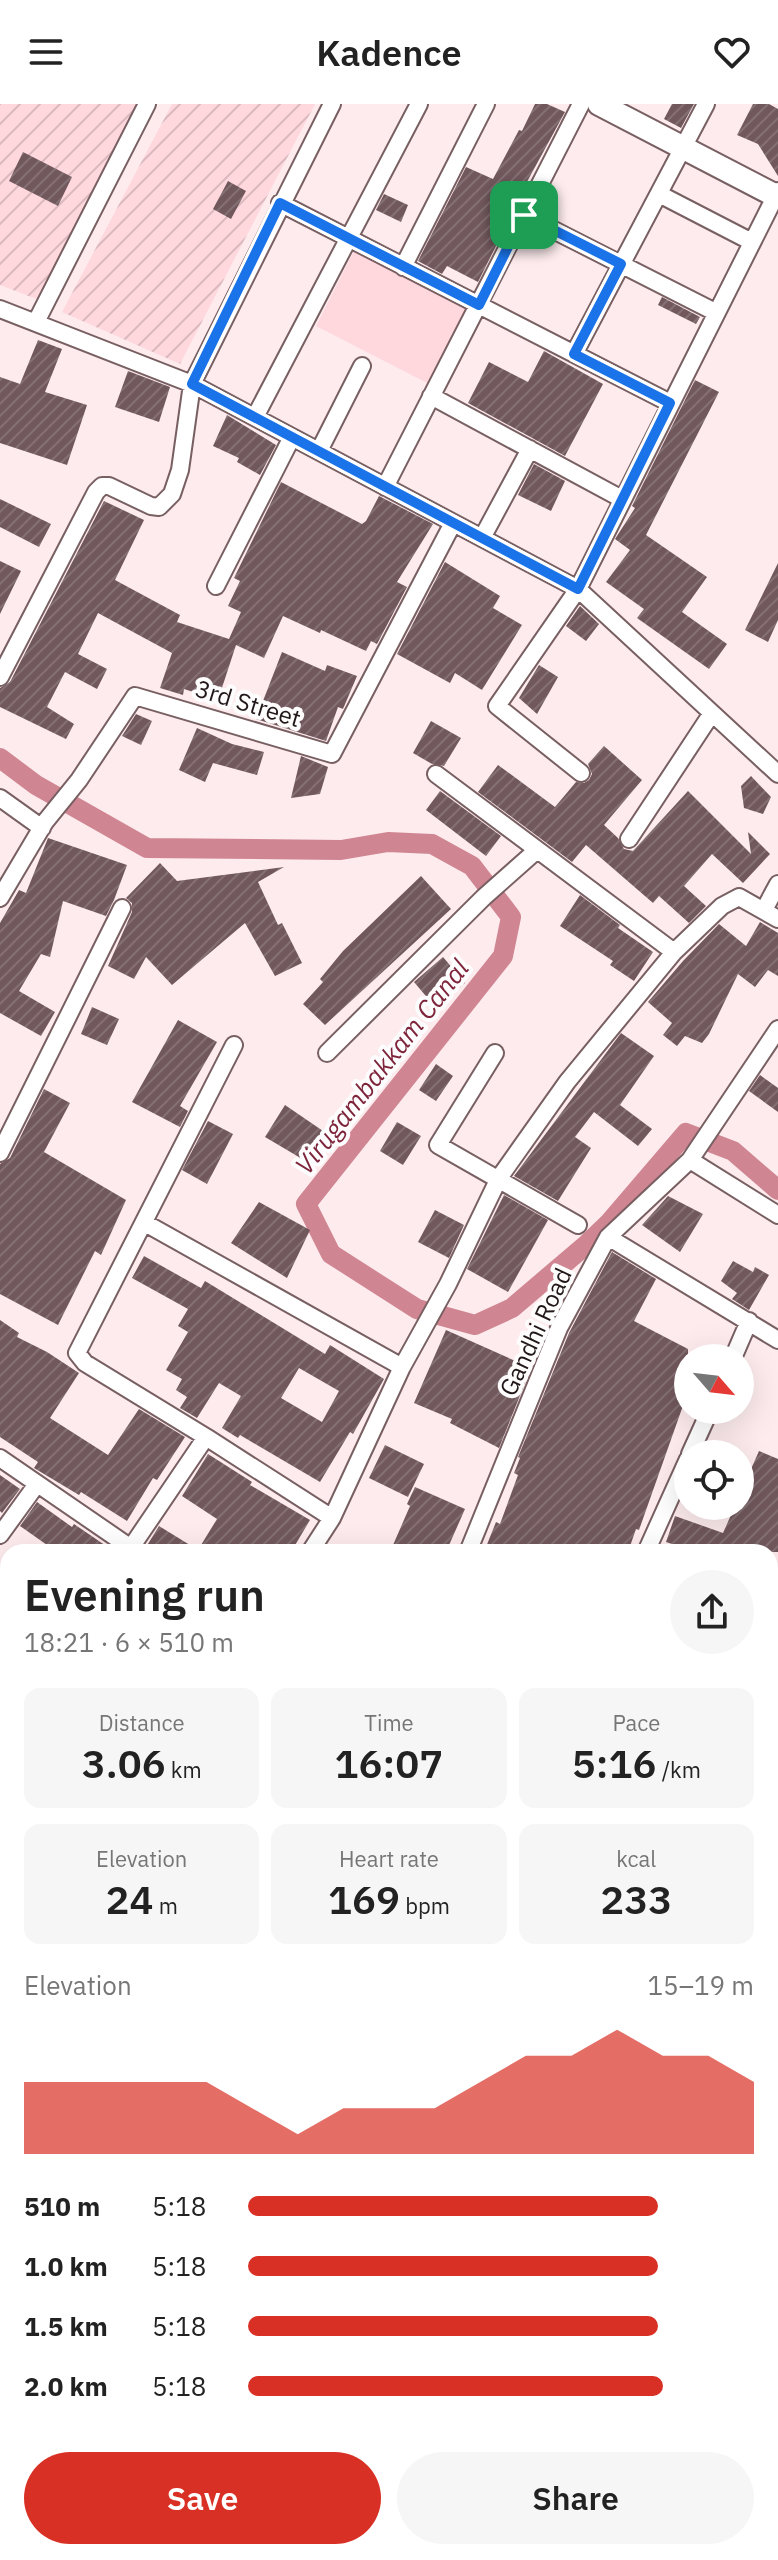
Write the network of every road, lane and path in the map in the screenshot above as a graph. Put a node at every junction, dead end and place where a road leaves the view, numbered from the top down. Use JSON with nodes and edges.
{"nodes":[{"id":1,"x":147,"y":104,"type":"edge"},
{"id":2,"x":332,"y":104,"type":"edge"},
{"id":3,"x":419,"y":104,"type":"edge"},
{"id":4,"x":486,"y":104,"type":"edge"},
{"id":5,"x":581,"y":104,"type":"edge"},
{"id":6,"x":706,"y":104,"type":"edge"},
{"id":7,"x":611,"y":107,"type":"edge"},
{"id":8,"x":683,"y":148,"type":"junction"},
{"id":9,"x":659,"y":194,"type":"junction"},
{"id":10,"x":777,"y":194,"type":"edge"},
{"id":11,"x":280,"y":203,"type":"junction"},
{"id":12,"x":524,"y":215,"type":"junction"},
{"id":13,"x":348,"y":238,"type":"junction"},
{"id":14,"x":752,"y":242,"type":"junction"},
{"id":15,"x":621,"y":264,"type":"junction"},
{"id":16,"x":403,"y":267,"type":"junction"},
{"id":17,"x":479,"y":305,"type":"junction"},
{"id":18,"x":0,"y":309,"type":"edge"},
{"id":19,"x":715,"y":312,"type":"junction"},
{"id":20,"x":36,"y":322,"type":"junction"},
{"id":21,"x":574,"y":354,"type":"junction"},
{"id":22,"x":362,"y":366,"type":"dead end"},
{"id":23,"x":192,"y":384,"type":"junction"},
{"id":24,"x":431,"y":396,"type":"junction"},
{"id":25,"x":670,"y":403,"type":"junction"},
{"id":26,"x":255,"y":417,"type":"junction"},
{"id":27,"x":292,"y":437,"type":"junction"},
{"id":28,"x":530,"y":449,"type":"junction"},
{"id":29,"x":319,"y":451,"type":"junction"},
{"id":30,"x":385,"y":487,"type":"junction"},
{"id":31,"x":622,"y":499,"type":"junction"},
{"id":32,"x":453,"y":523,"type":"junction"},
{"id":33,"x":482,"y":538,"type":"junction"},
{"id":34,"x":216,"y":586,"type":"dead end"},
{"id":35,"x":578,"y":589,"type":"junction"},
{"id":36,"x":0,"y":677,"type":"edge"},
{"id":37,"x":712,"y":713,"type":"junction"},
{"id":38,"x":581,"y":773,"type":"dead end"},
{"id":39,"x":436,"y":774,"type":"dead end"},
{"id":40,"x":778,"y":774,"type":"edge"},
{"id":41,"x":0,"y":798,"type":"edge"},
{"id":42,"x":43,"y":825,"type":"junction"},
{"id":43,"x":629,"y":839,"type":"dead end"},
{"id":44,"x":537,"y":850,"type":"junction"},
{"id":45,"x":778,"y":884,"type":"edge"},
{"id":46,"x":0,"y":898,"type":"edge"},
{"id":47,"x":122,"y":908,"type":"dead end"},
{"id":48,"x":771,"y":915,"type":"edge"},
{"id":49,"x":674,"y":952,"type":"junction"},
{"id":50,"x":778,"y":1029,"type":"edge"},
{"id":51,"x":234,"y":1045,"type":"dead end"},
{"id":52,"x":327,"y":1053,"type":"dead end"},
{"id":53,"x":495,"y":1053,"type":"dead end"},
{"id":54,"x":0,"y":1153,"type":"edge"},
{"id":55,"x":690,"y":1160,"type":"junction"},
{"id":56,"x":499,"y":1178,"type":"junction"},
{"id":57,"x":778,"y":1215,"type":"edge"},
{"id":58,"x":145,"y":1223,"type":"junction"},
{"id":59,"x":578,"y":1225,"type":"dead end"},
{"id":60,"x":608,"y":1237,"type":"junction"},
{"id":61,"x":749,"y":1321,"type":"junction"},
{"id":62,"x":778,"y":1340,"type":"edge"},
{"id":63,"x":739,"y":1344,"type":"edge"},
{"id":64,"x":402,"y":1367,"type":"junction"},
{"id":65,"x":206,"y":1437,"type":"junction"},
{"id":66,"x":0,"y":1458,"type":"edge"},
{"id":67,"x":37,"y":1484,"type":"junction"},
{"id":68,"x":674,"y":1489,"type":"edge"},
{"id":69,"x":332,"y":1518,"type":"junction"},
{"id":70,"x":0,"y":1535,"type":"edge"},
{"id":71,"x":122,"y":1544,"type":"edge"},
{"id":72,"x":134,"y":1544,"type":"edge"},
{"id":73,"x":315,"y":1544,"type":"edge"},
{"id":74,"x":471,"y":1544,"type":"edge"},
{"id":75,"x":650,"y":1544,"type":"edge"}],
"edges":[{"from":1,"to":20,"type":"street"},
{"from":2,"to":11,"type":"street"},
{"from":3,"to":13,"type":"street"},
{"from":4,"to":16,"type":"street"},
{"from":5,"to":12,"type":"street"},
{"from":6,"to":8,"type":"street"},
{"from":7,"to":8,"type":"street"},
{"from":8,"to":9,"type":"street"},
{"from":8,"to":10,"type":"street"},
{"from":9,"to":14,"type":"street"},
{"from":9,"to":15,"type":"street"},
{"from":10,"to":14,"type":"street"},
{"from":11,"to":13,"type":"street"},
{"from":11,"to":23,"type":"street"},
{"from":12,"to":15,"type":"street"},
{"from":12,"to":17,"type":"street"},
{"from":13,"to":16,"type":"street"},
{"from":13,"to":26,"type":"street"},
{"from":14,"to":19,"type":"street"},
{"from":15,"to":19,"type":"street"},
{"from":15,"to":21,"type":"street"},
{"from":16,"to":17,"type":"street"},
{"from":17,"to":21,"type":"street"},
{"from":17,"to":24,"type":"street"},
{"from":18,"to":20,"type":"street"},
{"from":19,"to":25,"type":"street"},
{"from":20,"to":23,"type":"street"},
{"from":21,"to":25,"type":"street"},
{"from":22,"to":29,"type":"street"},
{"from":23,"to":26,"type":"street"},
{"from":23,"to":36,"type":"street"},
{"from":24,"to":28,"type":"street"},
{"from":24,"to":30,"type":"street"},
{"from":25,"to":31,"type":"street"},
{"from":26,"to":27,"type":"street"},
{"from":27,"to":29,"type":"street"},
{"from":27,"to":34,"type":"street"},
{"from":28,"to":31,"type":"street"},
{"from":28,"to":33,"type":"street"},
{"from":29,"to":30,"type":"street"},
{"from":30,"to":32,"type":"street"},
{"from":31,"to":35,"type":"street"},
{"from":32,"to":33,"type":"street"},
{"from":32,"to":42,"type":"street","name":"3rd Street"},
{"from":33,"to":35,"type":"street"},
{"from":35,"to":37,"type":"street"},
{"from":35,"to":38,"type":"street"},
{"from":37,"to":40,"type":"street"},
{"from":37,"to":43,"type":"street"},
{"from":39,"to":44,"type":"street"},
{"from":41,"to":42,"type":"street"},
{"from":42,"to":46,"type":"street","name":"3rd Street"},
{"from":44,"to":49,"type":"street"},
{"from":44,"to":52,"type":"street"},
{"from":45,"to":48,"type":"street"},
{"from":47,"to":54,"type":"street"},
{"from":48,"to":49,"type":"street"},
{"from":49,"to":56,"type":"street"},
{"from":50,"to":55,"type":"street","name":"Gandhi Road"},
{"from":51,"to":58,"type":"street"},
{"from":53,"to":56,"type":"street"},
{"from":55,"to":57,"type":"street"},
{"from":55,"to":60,"type":"street","name":"Gandhi Road"},
{"from":56,"to":59,"type":"street"},
{"from":56,"to":64,"type":"street"},
{"from":58,"to":64,"type":"street"},
{"from":58,"to":65,"type":"street"},
{"from":60,"to":61,"type":"street"},
{"from":60,"to":74,"type":"street","name":"Gandhi Road"},
{"from":61,"to":62,"type":"street"},
{"from":61,"to":63,"type":"street"},
{"from":64,"to":69,"type":"street"},
{"from":65,"to":69,"type":"street"},
{"from":65,"to":72,"type":"street"},
{"from":66,"to":67,"type":"street"},
{"from":67,"to":70,"type":"street"},
{"from":67,"to":71,"type":"street"},
{"from":68,"to":75,"type":"street"},
{"from":69,"to":73,"type":"street"}]}
